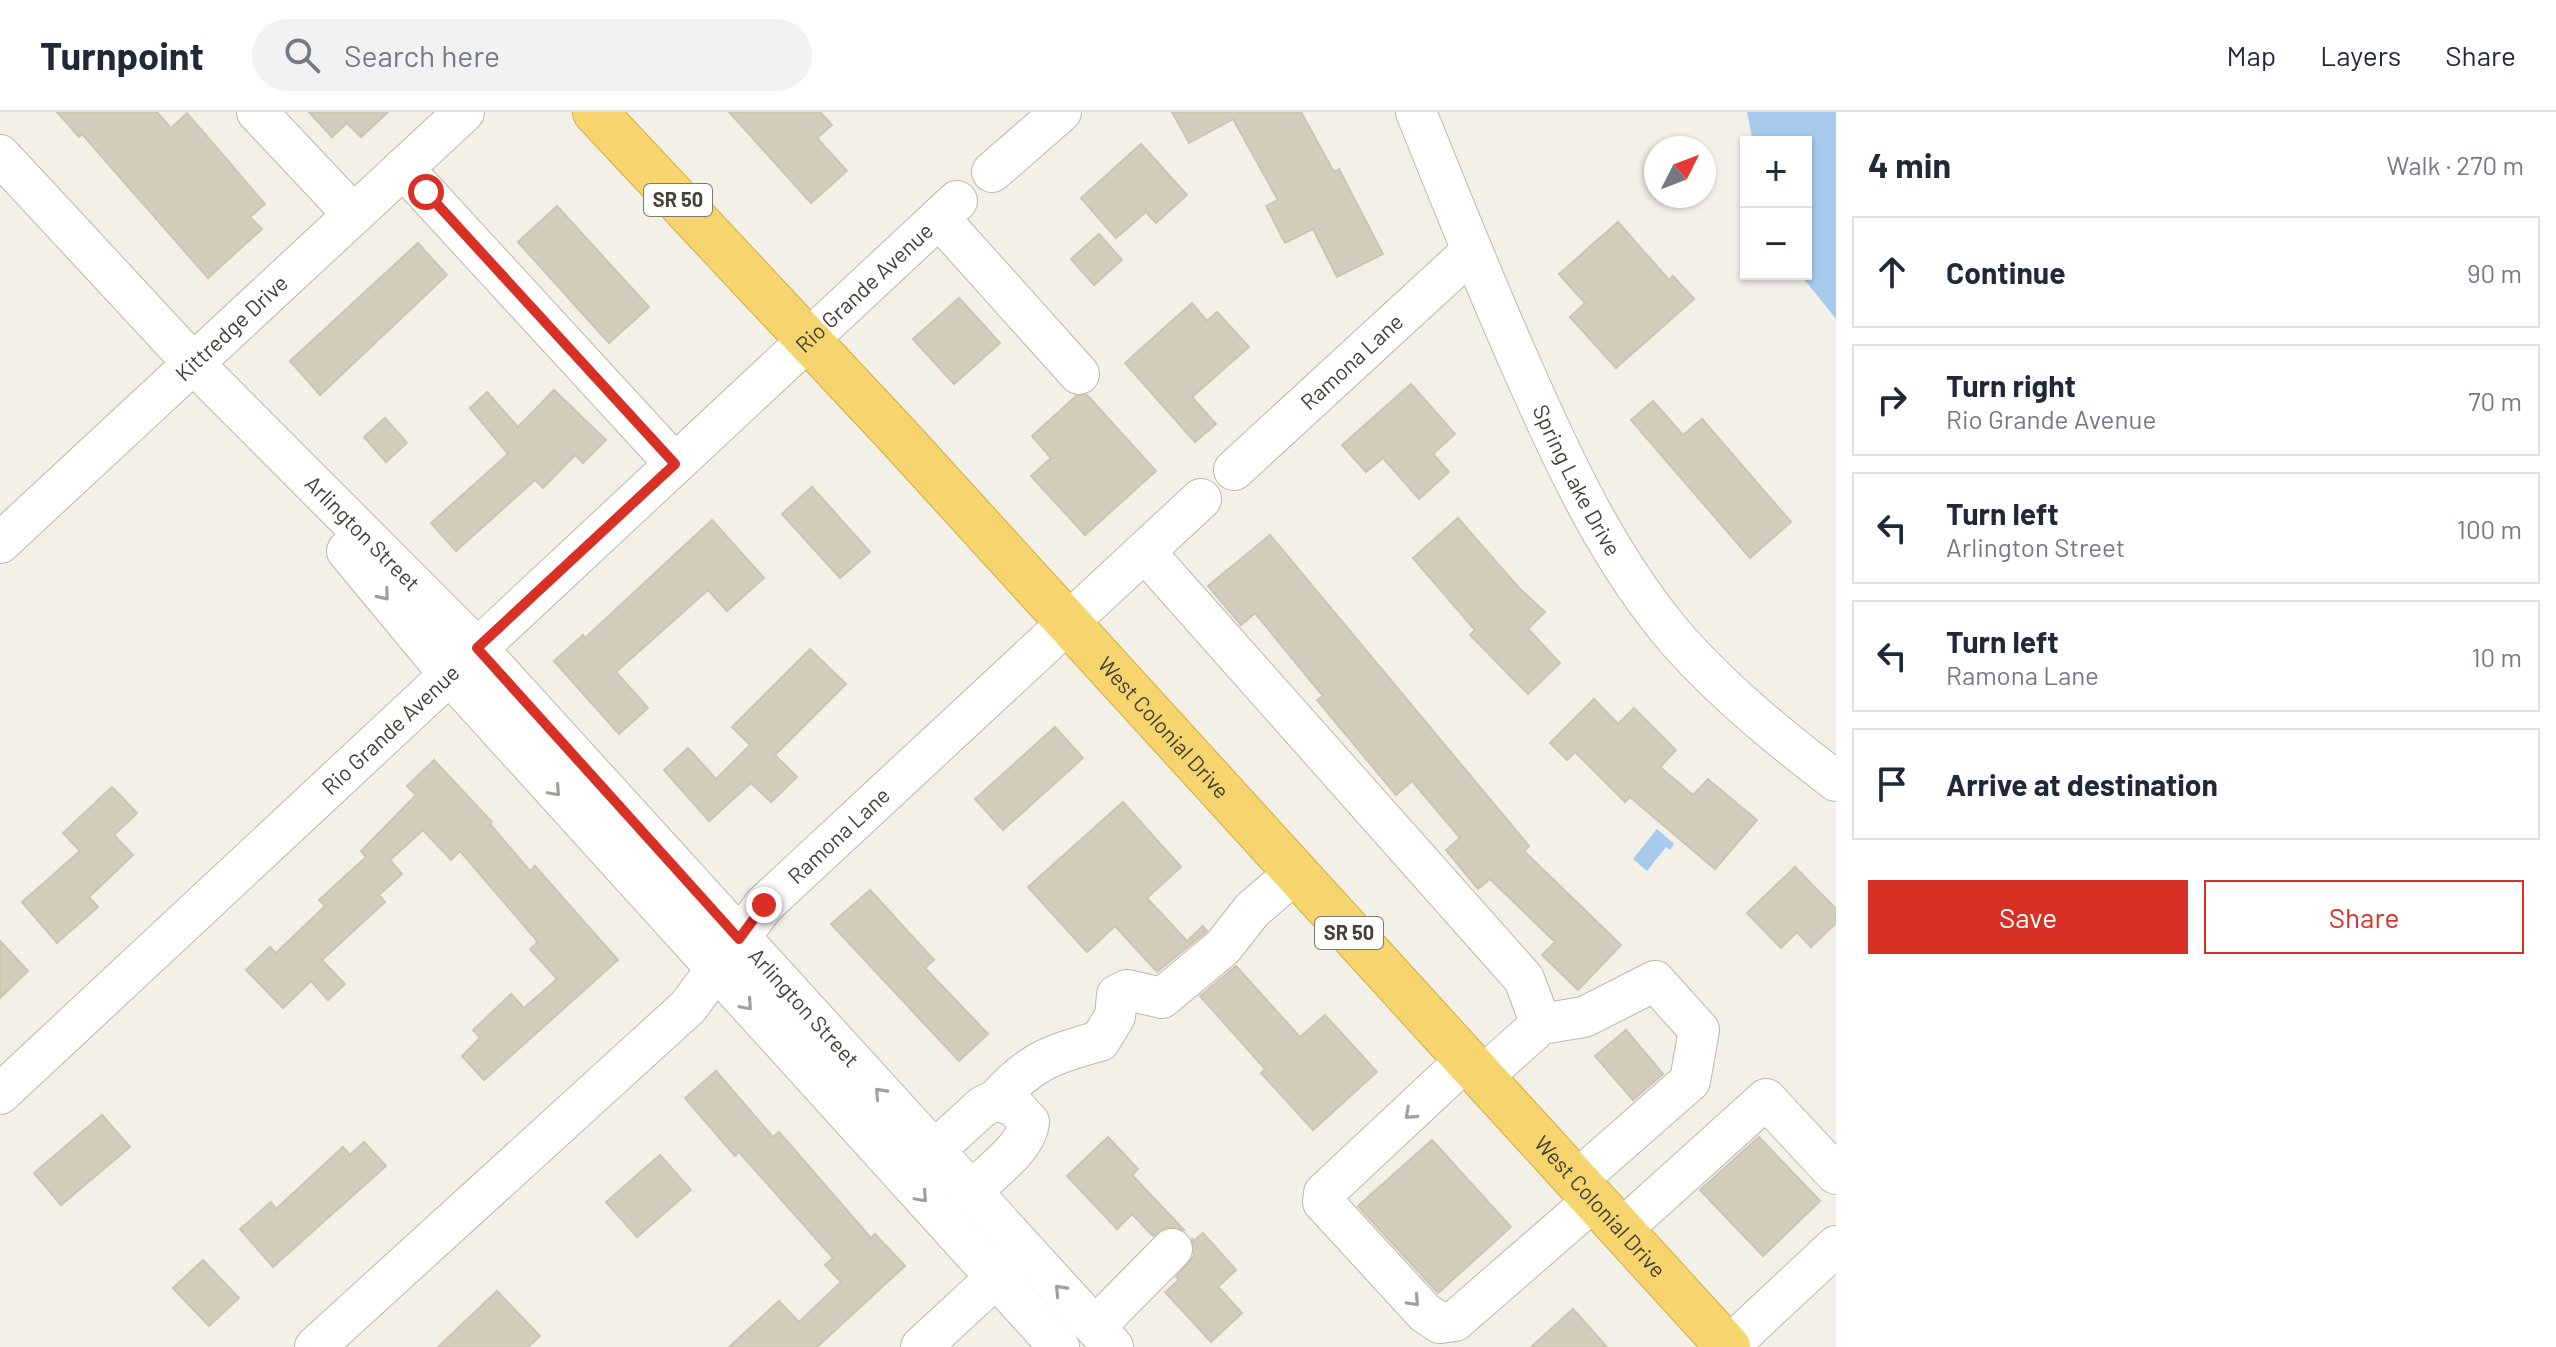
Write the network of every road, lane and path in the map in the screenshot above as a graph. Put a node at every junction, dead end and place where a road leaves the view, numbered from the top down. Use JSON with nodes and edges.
{"nodes":[{"id":1,"x":257,"y":112,"type":"edge"},
{"id":2,"x":464,"y":112,"type":"edge"},
{"id":3,"x":595,"y":112,"type":"edge"},
{"id":4,"x":1061,"y":112,"type":"edge"},
{"id":5,"x":1416,"y":112,"type":"edge"},
{"id":6,"x":0,"y":155,"type":"edge"},
{"id":7,"x":403,"y":168,"type":"junction"},
{"id":8,"x":992,"y":172,"type":"dead end"},
{"id":9,"x":353,"y":214,"type":"junction"},
{"id":10,"x":1471,"y":252,"type":"junction"},
{"id":11,"x":809,"y":340,"type":"junction"},
{"id":12,"x":192,"y":362,"type":"junction"},
{"id":13,"x":1079,"y":374,"type":"dead end"},
{"id":14,"x":675,"y":464,"type":"junction"},
{"id":15,"x":1234,"y":470,"type":"dead end"},
{"id":16,"x":1201,"y":499,"type":"dead end"},
{"id":17,"x":0,"y":543,"type":"edge"},
{"id":18,"x":1145,"y":552,"type":"junction"},
{"id":19,"x":1068,"y":624,"type":"junction"},
{"id":20,"x":463,"y":661,"type":"junction"},
{"id":21,"x":1836,"y":781,"type":"edge"},
{"id":22,"x":1295,"y":873,"type":"junction"},
{"id":23,"x":727,"y":955,"type":"junction"},
{"id":24,"x":1541,"y":1024,"type":"junction"},
{"id":25,"x":1474,"y":1069,"type":"junction"},
{"id":26,"x":0,"y":1094,"type":"edge"},
{"id":27,"x":996,"y":1100,"type":"junction"},
{"id":28,"x":934,"y":1151,"type":"junction"},
{"id":29,"x":1836,"y":1174,"type":"edge"},
{"id":30,"x":971,"y":1192,"type":"junction"},
{"id":31,"x":1597,"y":1203,"type":"junction"},
{"id":32,"x":1836,"y":1246,"type":"edge"},
{"id":33,"x":1172,"y":1249,"type":"dead end"},
{"id":34,"x":1024,"y":1251,"type":"junction"},
{"id":35,"x":995,"y":1278,"type":"junction"},
{"id":36,"x":1104,"y":1337,"type":"edge"},
{"id":37,"x":315,"y":1347,"type":"edge"},
{"id":38,"x":921,"y":1347,"type":"edge"},
{"id":39,"x":1059,"y":1347,"type":"edge"},
{"id":40,"x":1728,"y":1347,"type":"edge"}],
"edges":[{"from":1,"to":9,"type":"street"},
{"from":2,"to":7,"type":"street","name":"Kittredge Drive"},
{"from":3,"to":11,"type":"highway","name":"West Colonial Drive","number":"SR 50"},
{"from":4,"to":8,"type":"street"},
{"from":5,"to":10,"type":"street","name":"Spring Lake Drive"},
{"from":6,"to":12,"type":"street","name":"Arlington Street"},
{"from":7,"to":9,"type":"street","name":"Kittredge Drive"},
{"from":7,"to":14,"type":"street"},
{"from":9,"to":12,"type":"street","name":"Kittredge Drive"},
{"from":10,"to":15,"type":"street","name":"Ramona Lane"},
{"from":10,"to":21,"type":"street","name":"Spring Lake Drive"},
{"from":11,"to":13,"type":"street","name":"Rio Grande Avenue"},
{"from":11,"to":14,"type":"street","name":"Rio Grande Avenue"},
{"from":11,"to":19,"type":"highway","name":"West Colonial Drive","number":"SR 50"},
{"from":12,"to":17,"type":"street","name":"Kittredge Drive"},
{"from":12,"to":20,"type":"street","name":"Arlington Street"},
{"from":14,"to":20,"type":"street","name":"Rio Grande Avenue"},
{"from":16,"to":18,"type":"street","name":"Ramona Lane"},
{"from":18,"to":19,"type":"street","name":"Ramona Lane"},
{"from":18,"to":24,"type":"street"},
{"from":19,"to":22,"type":"highway","name":"West Colonial Drive","number":"SR 50"},
{"from":19,"to":23,"type":"street","name":"Ramona Lane"},
{"from":20,"to":23,"type":"street","name":"Arlington Street"},
{"from":20,"to":26,"type":"street","name":"Rio Grande Avenue"},
{"from":22,"to":25,"type":"highway","name":"West Colonial Drive","number":"SR 50"},
{"from":22,"to":27,"type":"street"},
{"from":28,"to":23,"type":"street","name":"Arlington Street","one_way":true},
{"from":23,"to":35,"type":"street","name":"Arlington Street","one_way":true},
{"from":23,"to":37,"type":"street","name":"Ramona Lane"},
{"from":24,"to":25,"type":"street"},
{"from":24,"to":31,"type":"street"},
{"from":25,"to":31,"type":"highway","name":"West Colonial Drive","number":"SR 50"},
{"from":25,"to":31,"type":"street","one_way":true},
{"from":27,"to":28,"type":"street"},
{"from":27,"to":30,"type":"street"},
{"from":28,"to":30,"type":"street","name":"Arlington Street"},
{"from":29,"to":31,"type":"street"},
{"from":30,"to":34,"type":"street","name":"Arlington Street"},
{"from":31,"to":40,"type":"highway","name":"West Colonial Drive","number":"SR 50"},
{"from":32,"to":40,"type":"street"},
{"from":33,"to":36,"type":"street"},
{"from":34,"to":35,"type":"street"},
{"from":36,"to":34,"type":"street","name":"Arlington Street","one_way":true},
{"from":35,"to":38,"type":"street"},
{"from":35,"to":39,"type":"street","name":"Arlington Street"}]}
